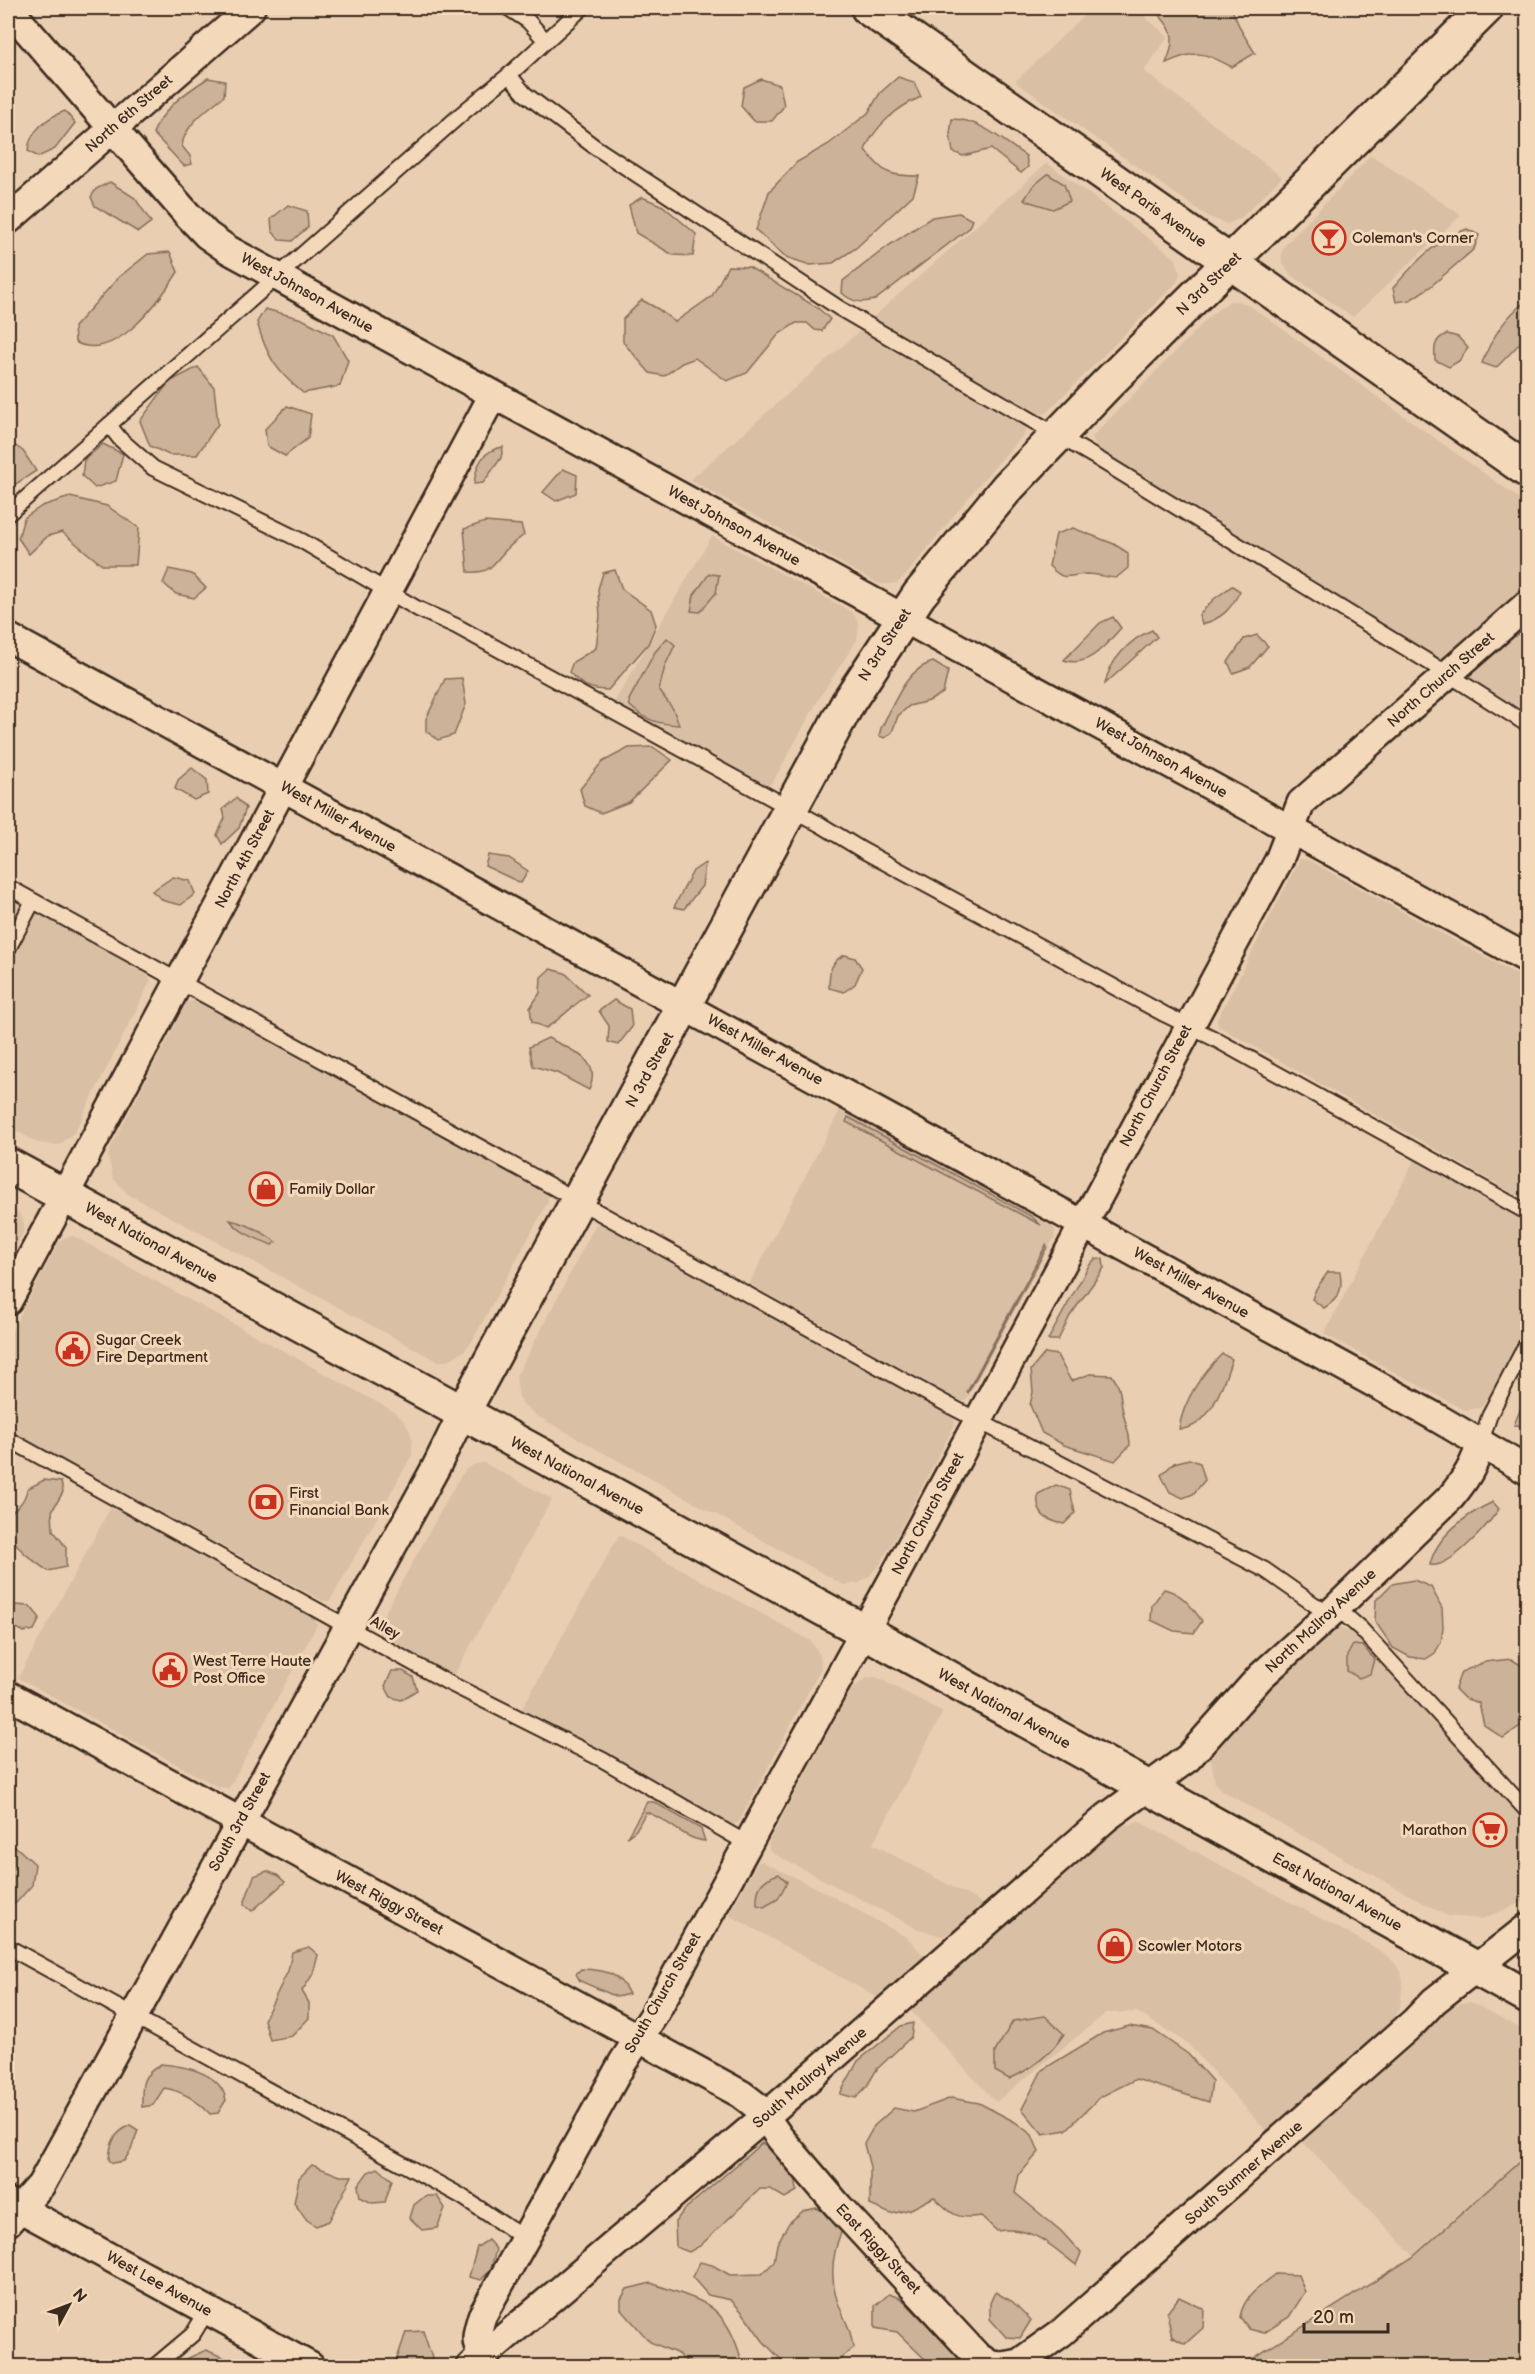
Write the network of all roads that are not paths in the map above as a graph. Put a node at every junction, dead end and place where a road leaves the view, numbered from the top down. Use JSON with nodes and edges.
{"nodes":[{"id":1,"x":8,"y":8,"type":"edge"},
{"id":2,"x":251,"y":8,"type":"edge"},
{"id":3,"x":508,"y":8,"type":"edge"},
{"id":4,"x":582,"y":8,"type":"edge"},
{"id":5,"x":868,"y":8,"type":"edge"},
{"id":6,"x":1486,"y":8,"type":"edge"},
{"id":7,"x":545,"y":40,"type":"junction"},
{"id":8,"x":509,"y":75,"type":"junction"},
{"id":9,"x":112,"y":128,"type":"junction"},
{"id":10,"x":8,"y":220,"type":"edge"},
{"id":11,"x":1230,"y":263,"type":"junction"},
{"id":12,"x":278,"y":277,"type":"junction"},
{"id":13,"x":493,"y":395,"type":"junction"},
{"id":14,"x":109,"y":425,"type":"junction"},
{"id":15,"x":1058,"y":435,"type":"junction"},
{"id":16,"x":1527,"y":471,"type":"edge"},
{"id":17,"x":8,"y":514,"type":"edge"},
{"id":18,"x":388,"y":591,"type":"junction"},
{"id":19,"x":1527,"y":604,"type":"edge"},
{"id":20,"x":903,"y":618,"type":"junction"},
{"id":21,"x":8,"y":637,"type":"edge"},
{"id":22,"x":1448,"y":674,"type":"junction"},
{"id":23,"x":1527,"y":725,"type":"edge"},
{"id":24,"x":283,"y":787,"type":"junction"},
{"id":25,"x":790,"y":809,"type":"junction"},
{"id":26,"x":1290,"y":829,"type":"junction"},
{"id":27,"x":8,"y":887,"type":"edge"},
{"id":28,"x":33,"y":902,"type":"junction"},
{"id":29,"x":8,"y":950,"type":"edge"},
{"id":30,"x":1527,"y":958,"type":"edge"},
{"id":31,"x":179,"y":983,"type":"junction"},
{"id":32,"x":684,"y":1006,"type":"junction"},
{"id":33,"x":1189,"y":1026,"type":"junction"},
{"id":34,"x":8,"y":1165,"type":"edge"},
{"id":35,"x":65,"y":1196,"type":"junction"},
{"id":36,"x":579,"y":1200,"type":"junction"},
{"id":37,"x":1527,"y":1214,"type":"edge"},
{"id":38,"x":1082,"y":1224,"type":"junction"},
{"id":39,"x":8,"y":1300,"type":"edge"},
{"id":40,"x":1527,"y":1341,"type":"edge"},
{"id":41,"x":462,"y":1414,"type":"junction"},
{"id":42,"x":978,"y":1420,"type":"junction"},
{"id":43,"x":8,"y":1439,"type":"edge"},
{"id":44,"x":1481,"y":1442,"type":"junction"},
{"id":45,"x":1525,"y":1464,"type":"edge"},
{"id":46,"x":1333,"y":1611,"type":"junction"},
{"id":47,"x":347,"y":1626,"type":"junction"},
{"id":48,"x":864,"y":1631,"type":"junction"},
{"id":49,"x":8,"y":1695,"type":"edge"},
{"id":50,"x":1147,"y":1788,"type":"junction"},
{"id":51,"x":1527,"y":1812,"type":"edge"},
{"id":52,"x":240,"y":1822,"type":"junction"},
{"id":53,"x":748,"y":1844,"type":"junction"},
{"id":54,"x":1527,"y":1927,"type":"edge"},
{"id":55,"x":8,"y":1947,"type":"edge"},
{"id":56,"x":1476,"y":1968,"type":"junction"},
{"id":57,"x":1527,"y":1996,"type":"edge"},
{"id":58,"x":134,"y":2016,"type":"junction"},
{"id":59,"x":638,"y":2038,"type":"junction"},
{"id":60,"x":766,"y":2116,"type":"junction"},
{"id":61,"x":12,"y":2211,"type":"edge"},
{"id":62,"x":527,"y":2238,"type":"junction"},
{"id":63,"x":207,"y":2311,"type":"junction"},
{"id":64,"x":478,"y":2361,"type":"edge"},
{"id":65,"x":155,"y":2367,"type":"edge"},
{"id":66,"x":310,"y":2367,"type":"edge"},
{"id":67,"x":1002,"y":2367,"type":"edge"}],
"edges":[{"from":1,"to":9,"type":"street","name":"West Johnson Avenue"},
{"from":2,"to":9,"type":"street","name":"North 6th Street"},
{"from":3,"to":7,"type":"lane"},
{"from":4,"to":7,"type":"lane"},
{"from":5,"to":11,"type":"main road","name":"West Paris Avenue"},
{"from":6,"to":11,"type":"main road","name":"N 3rd Street"},
{"from":7,"to":8,"type":"lane"},
{"from":8,"to":12,"type":"lane"},
{"from":8,"to":15,"type":"lane"},
{"from":9,"to":10,"type":"street","name":"North 6th Street"},
{"from":9,"to":12,"type":"street","name":"West Johnson Avenue"},
{"from":11,"to":15,"type":"main road","name":"N 3rd Street"},
{"from":11,"to":16,"type":"main road","name":"West Paris Avenue"},
{"from":12,"to":13,"type":"street","name":"West Johnson Avenue"},
{"from":12,"to":14,"type":"lane"},
{"from":13,"to":18,"type":"street","name":"North 4th Street"},
{"from":13,"to":20,"type":"street","name":"West Johnson Avenue"},
{"from":14,"to":17,"type":"lane"},
{"from":14,"to":18,"type":"lane"},
{"from":15,"to":20,"type":"main road","name":"N 3rd Street"},
{"from":15,"to":22,"type":"lane"},
{"from":18,"to":24,"type":"street","name":"North 4th Street"},
{"from":18,"to":25,"type":"lane"},
{"from":19,"to":22,"type":"street","name":"North Church Street"},
{"from":20,"to":25,"type":"main road","name":"N 3rd Street"},
{"from":20,"to":26,"type":"street","name":"West Johnson Avenue"},
{"from":21,"to":24,"type":"street","name":"West Miller Avenue"},
{"from":22,"to":23,"type":"lane"},
{"from":22,"to":26,"type":"street","name":"North Church Street"},
{"from":24,"to":31,"type":"street","name":"North 4th Street"},
{"from":24,"to":32,"type":"street","name":"West Miller Avenue"},
{"from":25,"to":32,"type":"main road","name":"N 3rd Street"},
{"from":25,"to":33,"type":"lane"},
{"from":26,"to":30,"type":"street","name":"West Johnson Avenue"},
{"from":26,"to":33,"type":"street","name":"North Church Street"},
{"from":27,"to":28,"type":"lane"},
{"from":28,"to":29,"type":"lane"},
{"from":28,"to":31,"type":"lane"},
{"from":31,"to":35,"type":"street","name":"North 4th Street"},
{"from":31,"to":36,"type":"lane"},
{"from":32,"to":36,"type":"main road","name":"N 3rd Street"},
{"from":32,"to":38,"type":"street","name":"West Miller Avenue"},
{"from":33,"to":37,"type":"lane"},
{"from":33,"to":38,"type":"street","name":"North Church Street"},
{"from":34,"to":35,"type":"main road","name":"West National Avenue"},
{"from":35,"to":39,"type":"street","name":"North 4th Street"},
{"from":35,"to":41,"type":"main road","name":"West National Avenue"},
{"from":36,"to":41,"type":"main road","name":"N 3rd Street"},
{"from":36,"to":42,"type":"lane"},
{"from":38,"to":42,"type":"street","name":"North Church Street"},
{"from":38,"to":44,"type":"street","name":"West Miller Avenue"},
{"from":40,"to":44,"type":"lane"},
{"from":41,"to":47,"type":"street","name":"South 3rd Street"},
{"from":41,"to":48,"type":"main road","name":"West National Avenue"},
{"from":42,"to":46,"type":"lane"},
{"from":42,"to":48,"type":"street","name":"North Church Street"},
{"from":43,"to":47,"type":"lane","name":"Alley"},
{"from":44,"to":45,"type":"street","name":"West Miller Avenue"},
{"from":44,"to":46,"type":"street","name":"North McIlroy Avenue"},
{"from":46,"to":50,"type":"street","name":"North McIlroy Avenue"},
{"from":46,"to":51,"type":"lane"},
{"from":47,"to":52,"type":"street","name":"South 3rd Street"},
{"from":47,"to":53,"type":"lane","name":"Alley"},
{"from":48,"to":50,"type":"main road","name":"West National Avenue"},
{"from":48,"to":53,"type":"street","name":"South Church Street"},
{"from":49,"to":52,"type":"street","name":"West Riggy Street"},
{"from":50,"to":56,"type":"main road","name":"East National Avenue"},
{"from":50,"to":60,"type":"street","name":"South McIlroy Avenue"},
{"from":52,"to":58,"type":"street","name":"South 3rd Street"},
{"from":52,"to":59,"type":"street","name":"West Riggy Street"},
{"from":53,"to":59,"type":"street","name":"South Church Street"},
{"from":54,"to":56,"type":"street","name":"South Sumner Avenue"},
{"from":55,"to":58,"type":"lane"},
{"from":56,"to":57,"type":"main road","name":"East National Avenue"},
{"from":56,"to":67,"type":"street","name":"South Sumner Avenue"},
{"from":58,"to":61,"type":"street","name":"South 3rd Street"},
{"from":58,"to":62,"type":"lane"},
{"from":59,"to":60,"type":"street","name":"West Riggy Street"},
{"from":59,"to":62,"type":"street","name":"South Church Street"},
{"from":60,"to":64,"type":"street","name":"South McIlroy Avenue"},
{"from":60,"to":67,"type":"street","name":"East Riggy Street"},
{"from":61,"to":63,"type":"street","name":"West Lee Avenue"},
{"from":62,"to":64,"type":"street","name":"South Church Street"},
{"from":63,"to":65,"type":"lane"},
{"from":63,"to":66,"type":"street","name":"West Lee Avenue"}]}
